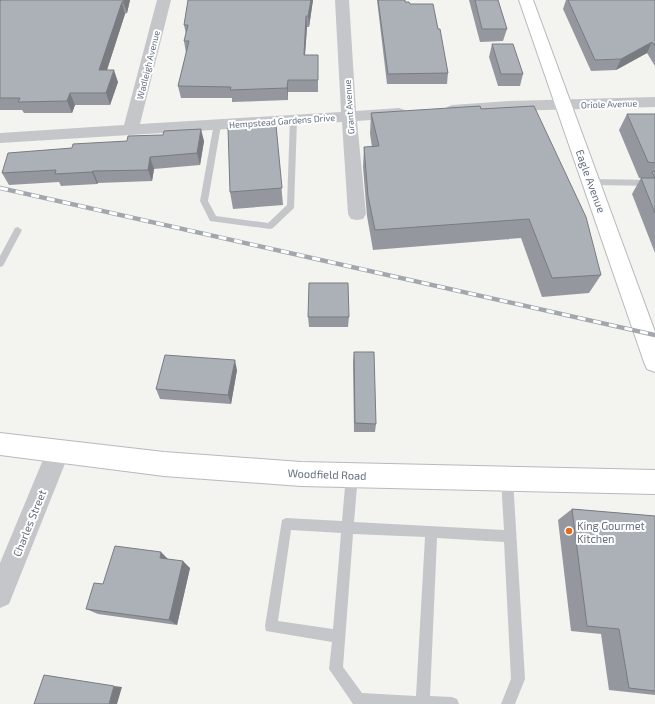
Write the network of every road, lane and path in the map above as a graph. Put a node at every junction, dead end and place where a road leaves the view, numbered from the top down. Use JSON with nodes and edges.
{"nodes":[{"id":1,"x":164,"y":0,"type":"edge"},
{"id":2,"x":342,"y":0,"type":"edge"},
{"id":3,"x":526,"y":0,"type":"edge"},
{"id":4,"x":655,"y":102,"type":"edge"},
{"id":5,"x":564,"y":105,"type":"junction"},
{"id":6,"x":441,"y":111,"type":"edge"},
{"id":7,"x":410,"y":113,"type":"edge"},
{"id":8,"x":349,"y":116,"type":"junction"},
{"id":9,"x":293,"y":120,"type":"junction"},
{"id":10,"x":216,"y":125,"type":"junction"},
{"id":11,"x":131,"y":130,"type":"junction"},
{"id":12,"x":0,"y":138,"type":"edge"},
{"id":13,"x":591,"y":182,"type":"junction"},
{"id":14,"x":655,"y":183,"type":"edge"},
{"id":15,"x":357,"y":214,"type":"dead end"},
{"id":16,"x":18,"y":230,"type":"dead end"},
{"id":17,"x":0,"y":264,"type":"edge"},
{"id":18,"x":655,"y":362,"type":"edge"},
{"id":19,"x":0,"y":444,"type":"edge"},
{"id":20,"x":58,"y":451,"type":"junction"},
{"id":21,"x":352,"y":475,"type":"junction"},
{"id":22,"x":507,"y":479,"type":"junction"},
{"id":23,"x":655,"y":482,"type":"edge"},
{"id":24,"x":347,"y":528,"type":"junction"},
{"id":25,"x":431,"y":532,"type":"junction"},
{"id":26,"x":510,"y":536,"type":"junction"},
{"id":27,"x":0,"y":595,"type":"edge"},
{"id":28,"x":339,"y":638,"type":"junction"},
{"id":29,"x":423,"y":702,"type":"junction"},
{"id":30,"x":452,"y":704,"type":"edge"},
{"id":31,"x":508,"y":704,"type":"edge"}],
"edges":[{"from":1,"to":11,"type":"street","name":"Wadleigh Avenue"},
{"from":2,"to":8,"type":"street","name":"Grant Avenue"},
{"from":3,"to":5,"type":"street","name":"Eagle Avenue"},
{"from":4,"to":5,"type":"street","name":"Oriole Avenue"},
{"from":5,"to":6,"type":"street"},
{"from":5,"to":13,"type":"street","name":"Eagle Avenue"},
{"from":7,"to":8,"type":"street","name":"Hempstead Gardens Drive"},
{"from":8,"to":9,"type":"street","name":"Hempstead Gardens Drive"},
{"from":8,"to":15,"type":"street","name":"Grant Avenue"},
{"from":9,"to":10,"type":"street","name":"Hempstead Gardens Drive"},
{"from":9,"to":10,"type":"lane"},
{"from":10,"to":11,"type":"street","name":"Hempstead Gardens Drive"},
{"from":11,"to":12,"type":"street","name":"Hempstead Gardens Drive"},
{"from":13,"to":14,"type":"lane"},
{"from":13,"to":18,"type":"street","name":"Eagle Avenue"},
{"from":16,"to":17,"type":"lane"},
{"from":19,"to":20,"type":"street","name":"Woodfield Road"},
{"from":20,"to":21,"type":"street","name":"Woodfield Road"},
{"from":20,"to":27,"type":"street","name":"Charles Street"},
{"from":21,"to":22,"type":"street","name":"Woodfield Road"},
{"from":21,"to":24,"type":"lane"},
{"from":22,"to":23,"type":"street","name":"Woodfield Road"},
{"from":22,"to":26,"type":"lane"},
{"from":24,"to":25,"type":"lane"},
{"from":24,"to":28,"type":"lane"},
{"from":24,"to":28,"type":"lane"},
{"from":25,"to":26,"type":"lane"},
{"from":25,"to":29,"type":"lane"},
{"from":26,"to":31,"type":"lane"},
{"from":28,"to":29,"type":"lane"},
{"from":29,"to":30,"type":"lane"}]}
